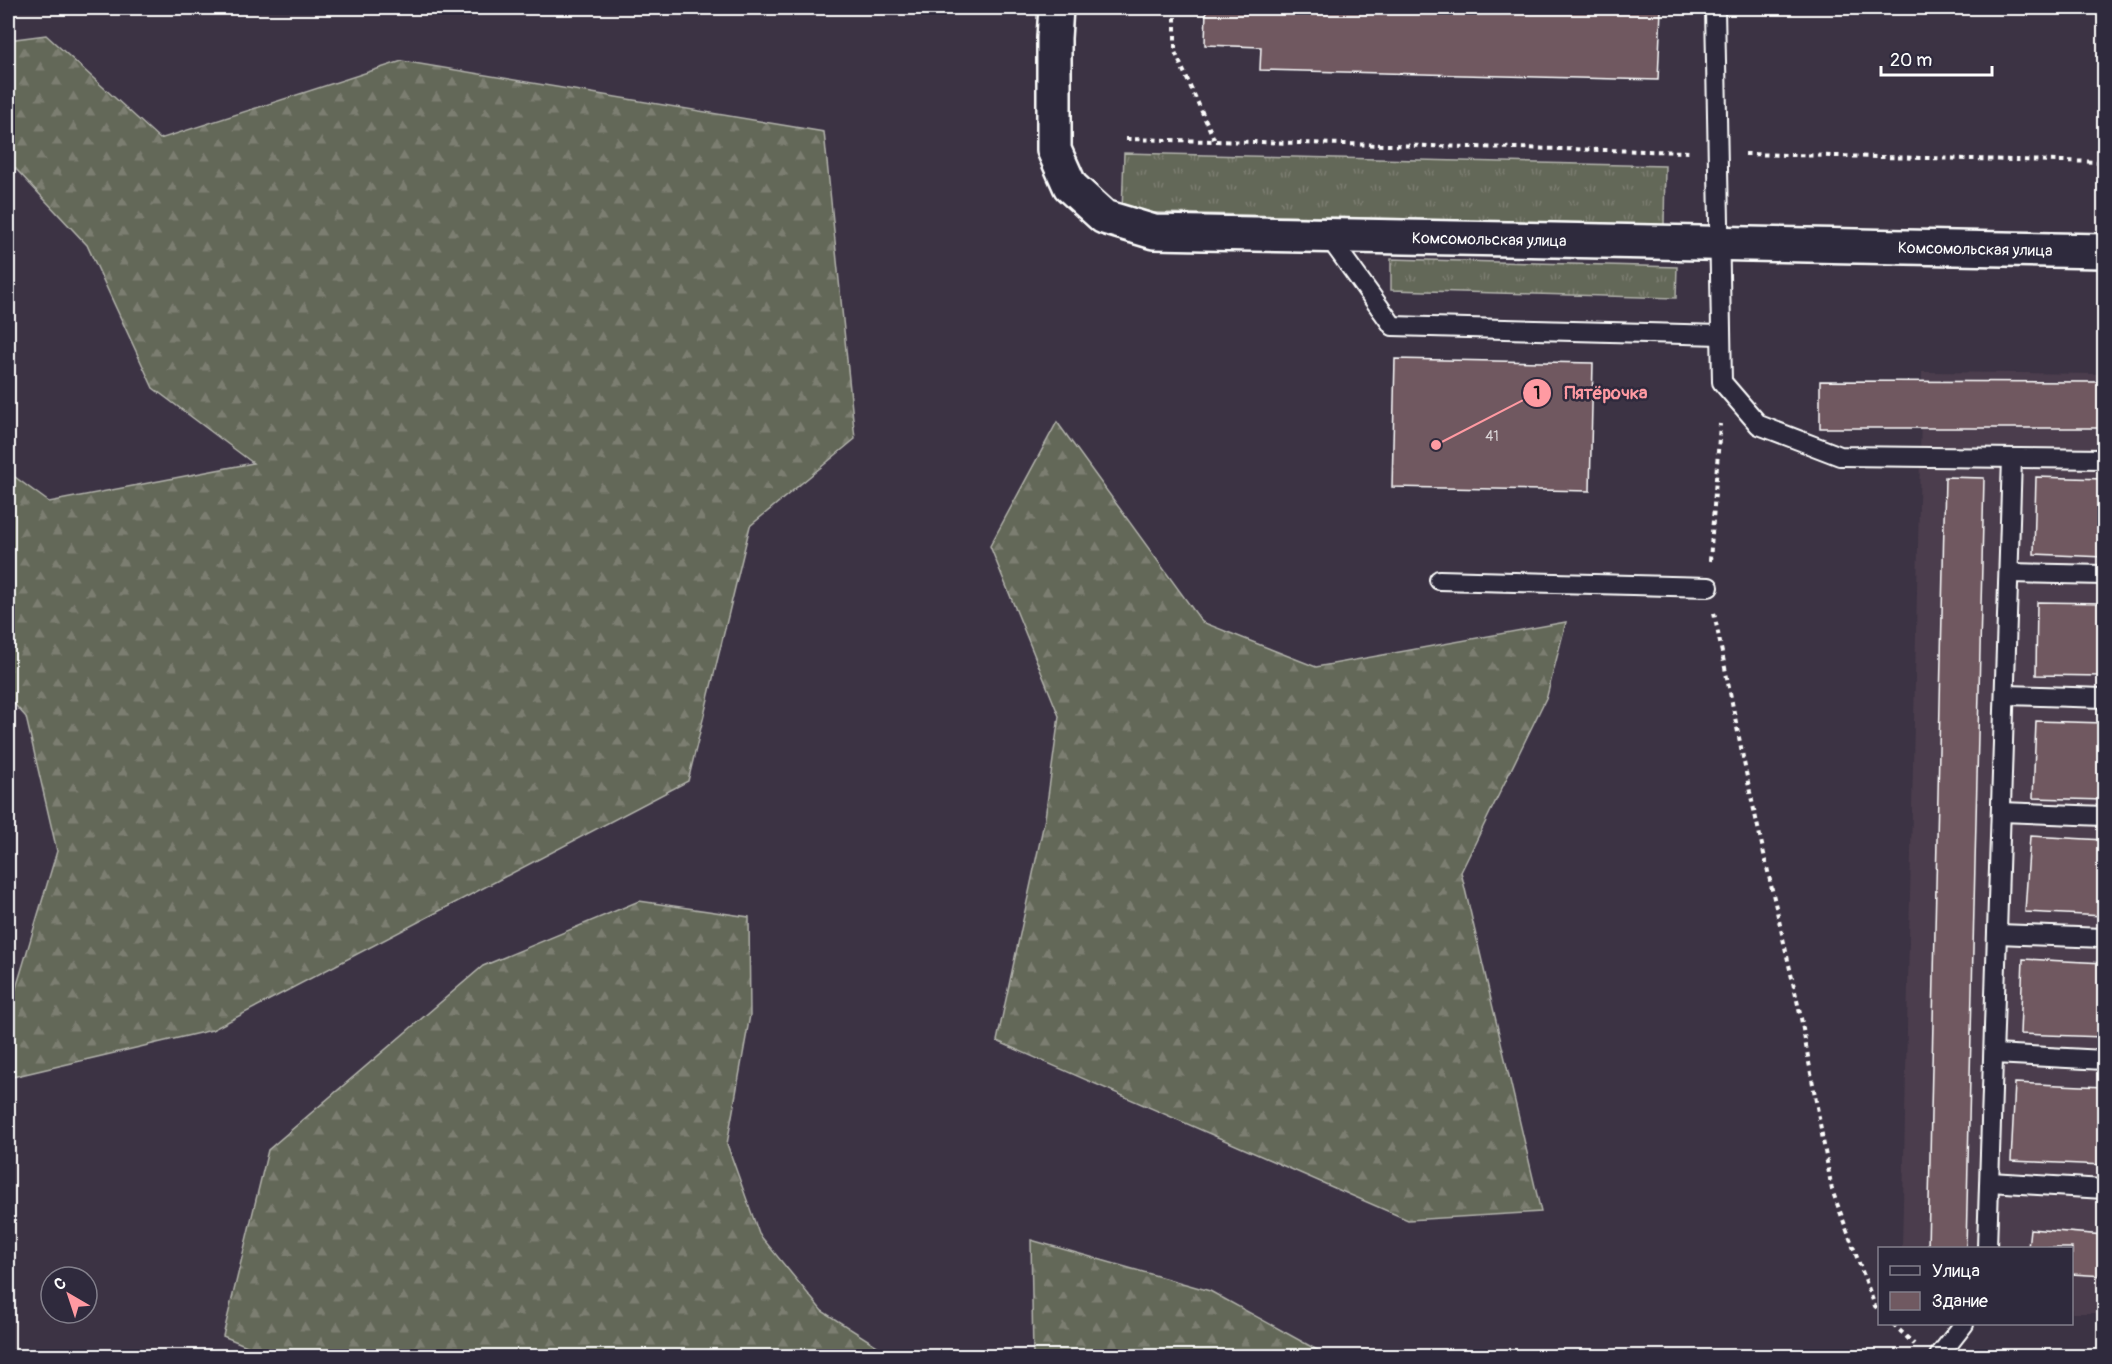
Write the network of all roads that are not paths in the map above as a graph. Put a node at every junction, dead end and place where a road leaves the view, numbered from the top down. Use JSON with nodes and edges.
{"nodes":[{"id":1,"x":1056,"y":8,"type":"edge"},
{"id":2,"x":1714,"y":8,"type":"edge"},
{"id":3,"x":1328,"y":236,"type":"junction"},
{"id":4,"x":1719,"y":244,"type":"junction"},
{"id":5,"x":2104,"y":251,"type":"edge"},
{"id":6,"x":1721,"y":335,"type":"junction"},
{"id":7,"x":2012,"y":458,"type":"junction"},
{"id":8,"x":2104,"y":459,"type":"edge"},
{"id":9,"x":2008,"y":573,"type":"junction"},
{"id":10,"x":2104,"y":576,"type":"edge"},
{"id":11,"x":1439,"y":580,"type":"dead end"},
{"id":12,"x":1709,"y":587,"type":"road end"},
{"id":13,"x":2005,"y":695,"type":"junction"},
{"id":14,"x":2104,"y":698,"type":"edge"},
{"id":15,"x":2001,"y":812,"type":"junction"},
{"id":16,"x":2104,"y":816,"type":"edge"},
{"id":17,"x":1998,"y":934,"type":"junction"},
{"id":18,"x":2104,"y":938,"type":"edge"},
{"id":19,"x":1994,"y":1054,"type":"junction"},
{"id":20,"x":2104,"y":1060,"type":"edge"},
{"id":21,"x":1990,"y":1182,"type":"junction"},
{"id":22,"x":2104,"y":1189,"type":"edge"},
{"id":23,"x":1987,"y":1247,"type":"edge"},
{"id":24,"x":1962,"y":1325,"type":"edge"},
{"id":25,"x":1939,"y":1356,"type":"edge"}],
"edges":[{"from":1,"to":3,"type":"main road","name":"Комсомольская улица"},
{"from":2,"to":4,"type":"lane"},
{"from":3,"to":4,"type":"main road","name":"Комсомольская улица"},
{"from":3,"to":6,"type":"lane"},
{"from":4,"to":5,"type":"main road","name":"Комсомольская улица"},
{"from":4,"to":6,"type":"lane"},
{"from":6,"to":7,"type":"lane"},
{"from":7,"to":8,"type":"lane"},
{"from":7,"to":9,"type":"lane"},
{"from":9,"to":10,"type":"lane"},
{"from":9,"to":13,"type":"lane"},
{"from":11,"to":12,"type":"lane"},
{"from":13,"to":14,"type":"lane"},
{"from":13,"to":15,"type":"lane"},
{"from":15,"to":16,"type":"lane"},
{"from":15,"to":17,"type":"lane"},
{"from":17,"to":18,"type":"lane"},
{"from":17,"to":19,"type":"lane"},
{"from":19,"to":20,"type":"lane"},
{"from":19,"to":21,"type":"lane"},
{"from":21,"to":22,"type":"lane"},
{"from":21,"to":23,"type":"lane"},
{"from":24,"to":25,"type":"lane"}]}
